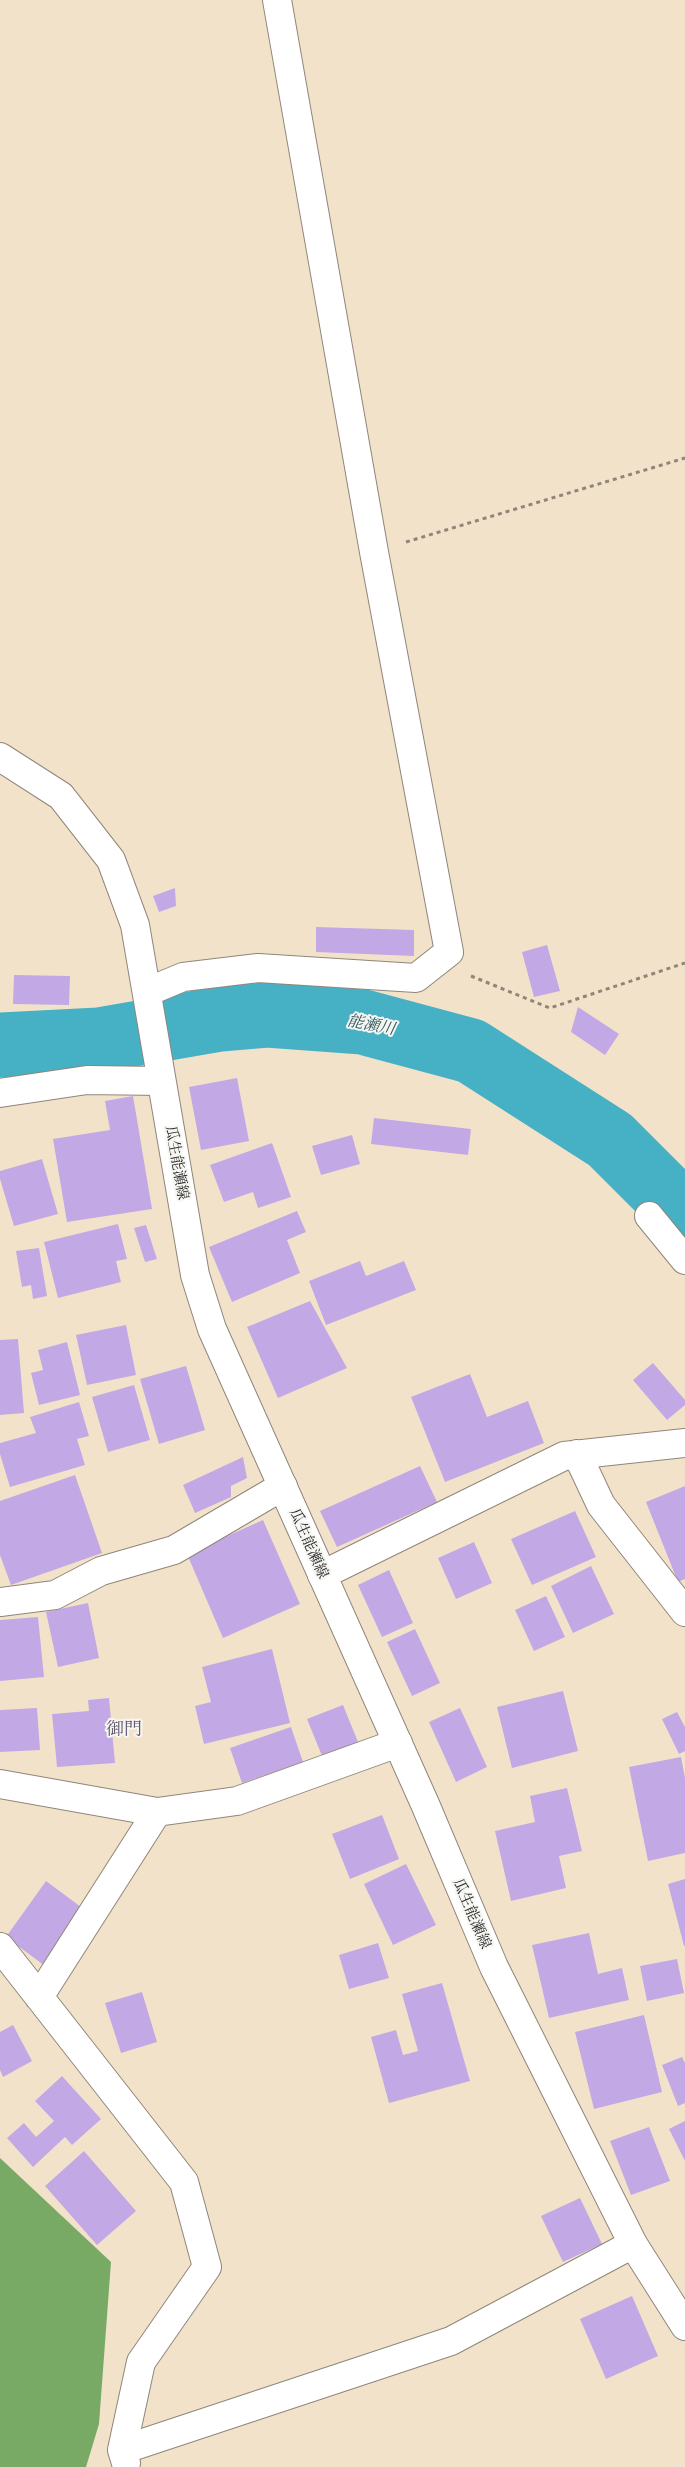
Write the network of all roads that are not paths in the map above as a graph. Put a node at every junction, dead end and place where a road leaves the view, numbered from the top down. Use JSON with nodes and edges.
{"nodes":[{"id":1,"x":277,"y":0,"type":"edge"},
{"id":2,"x":0,"y":757,"type":"edge"},
{"id":3,"x":147,"y":992,"type":"junction"},
{"id":4,"x":161,"y":1081,"type":"junction"},
{"id":5,"x":0,"y":1093,"type":"edge"},
{"id":6,"x":649,"y":1216,"type":"dead end"},
{"id":7,"x":685,"y":1260,"type":"edge"},
{"id":8,"x":685,"y":1443,"type":"edge"},
{"id":9,"x":577,"y":1454,"type":"junction"},
{"id":10,"x":283,"y":1486,"type":"junction"},
{"id":11,"x":322,"y":1575,"type":"junction"},
{"id":12,"x":0,"y":1602,"type":"edge"},
{"id":13,"x":685,"y":1612,"type":"edge"},
{"id":14,"x":398,"y":1743,"type":"junction"},
{"id":15,"x":0,"y":1784,"type":"edge"},
{"id":16,"x":157,"y":1812,"type":"junction"},
{"id":17,"x":0,"y":1947,"type":"edge"},
{"id":18,"x":39,"y":1997,"type":"junction"},
{"id":19,"x":633,"y":2244,"type":"junction"},
{"id":20,"x":685,"y":2326,"type":"edge"},
{"id":21,"x":125,"y":2458,"type":"edge"}],
"edges":[{"from":1,"to":3,"type":"street"},
{"from":2,"to":3,"type":"street","name":"瓜生能瀬線"},
{"from":3,"to":4,"type":"street","name":"瓜生能瀬線"},
{"from":4,"to":5,"type":"street"},
{"from":4,"to":10,"type":"street","name":"瓜生能瀬線"},
{"from":6,"to":7,"type":"street"},
{"from":8,"to":9,"type":"street"},
{"from":9,"to":11,"type":"street"},
{"from":9,"to":13,"type":"street"},
{"from":10,"to":11,"type":"street","name":"瓜生能瀬線"},
{"from":10,"to":12,"type":"street"},
{"from":11,"to":14,"type":"street","name":"瓜生能瀬線"},
{"from":14,"to":16,"type":"street"},
{"from":14,"to":19,"type":"street","name":"瓜生能瀬線"},
{"from":15,"to":16,"type":"street"},
{"from":16,"to":18,"type":"street"},
{"from":17,"to":18,"type":"street"},
{"from":18,"to":21,"type":"street"},
{"from":19,"to":20,"type":"street","name":"瓜生能瀬線"},
{"from":19,"to":21,"type":"street"}]}
